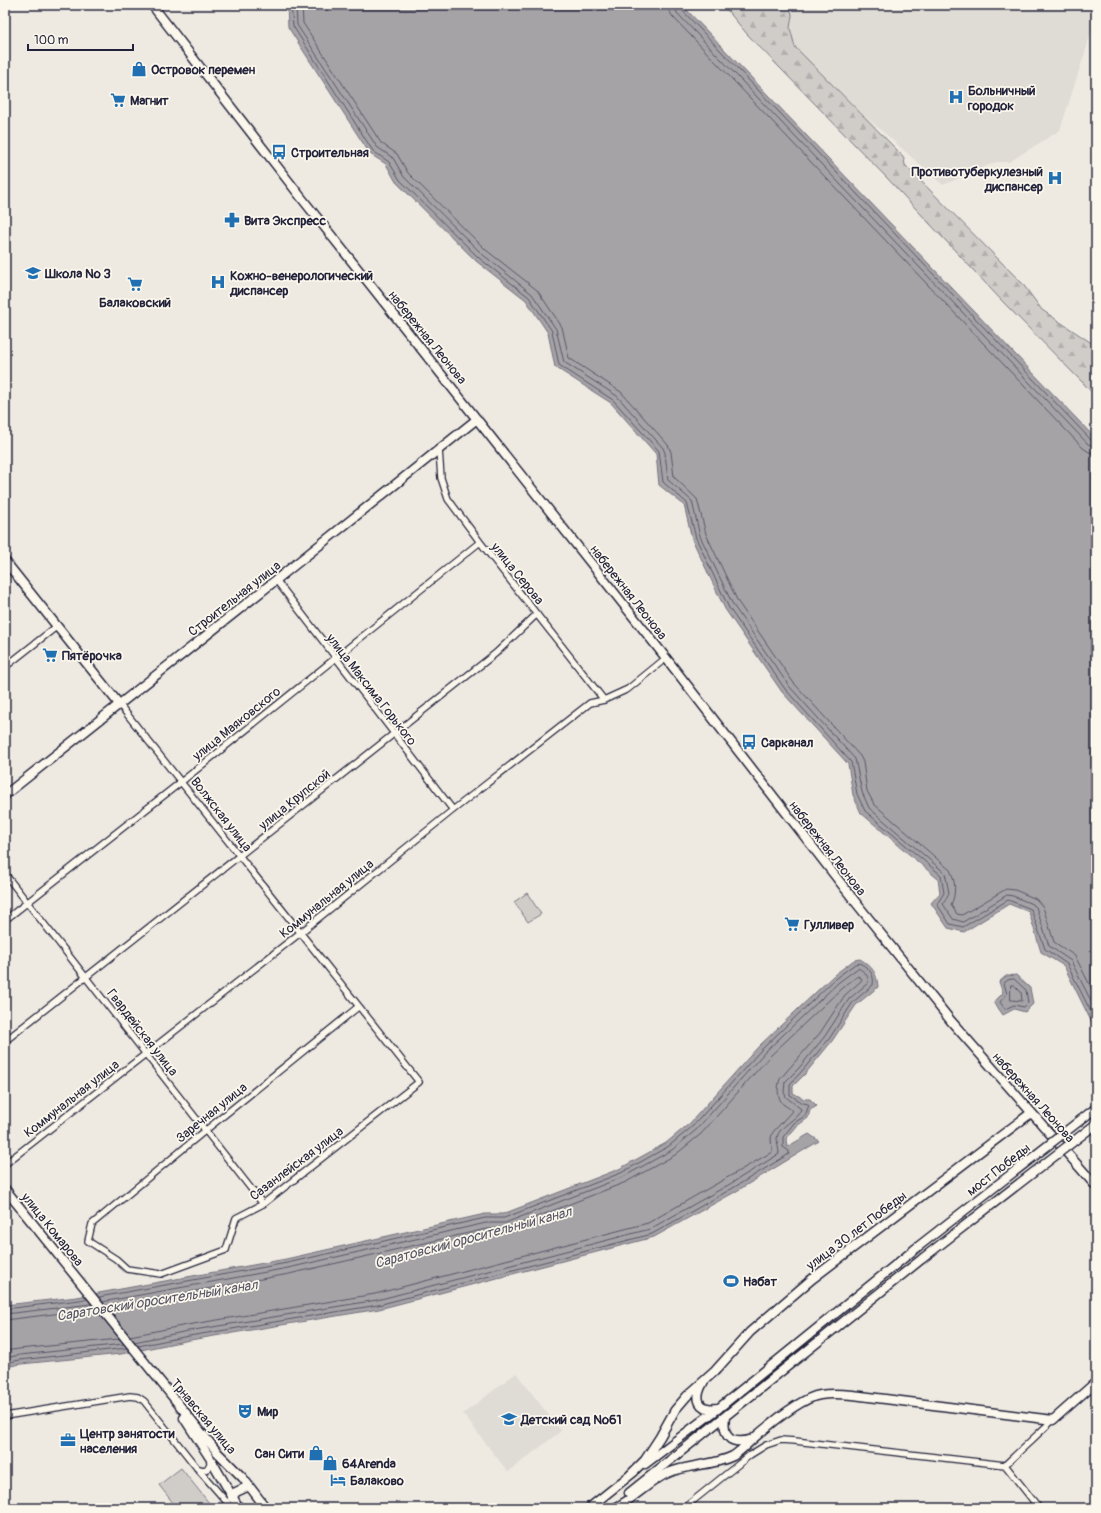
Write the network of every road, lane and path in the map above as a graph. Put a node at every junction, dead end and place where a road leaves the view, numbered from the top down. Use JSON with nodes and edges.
{"nodes":[{"id":1,"x":152,"y":5,"type":"edge"},
{"id":2,"x":477,"y":418,"type":"junction"},
{"id":3,"x":439,"y":449,"type":"junction"},
{"id":4,"x":480,"y":542,"type":"junction"},
{"id":5,"x":5,"y":561,"type":"edge"},
{"id":6,"x":276,"y":580,"type":"junction"},
{"id":7,"x":537,"y":614,"type":"junction"},
{"id":8,"x":56,"y":627,"type":"junction"},
{"id":9,"x":335,"y":658,"type":"junction"},
{"id":10,"x":666,"y":658,"type":"junction"},
{"id":11,"x":5,"y":667,"type":"edge"},
{"id":12,"x":604,"y":700,"type":"junction"},
{"id":13,"x":119,"y":704,"type":"junction"},
{"id":14,"x":393,"y":734,"type":"junction"},
{"id":15,"x":181,"y":782,"type":"junction"},
{"id":16,"x":5,"y":795,"type":"edge"},
{"id":17,"x":453,"y":810,"type":"junction"},
{"id":18,"x":240,"y":856,"type":"junction"},
{"id":19,"x":5,"y":874,"type":"edge"},
{"id":20,"x":27,"y":902,"type":"junction"},
{"id":21,"x":5,"y":920,"type":"edge"},
{"id":22,"x":300,"y":933,"type":"junction"},
{"id":23,"x":86,"y":977,"type":"junction"},
{"id":24,"x":358,"y":1007,"type":"junction"},
{"id":25,"x":5,"y":1041,"type":"edge"},
{"id":26,"x":145,"y":1053,"type":"junction"},
{"id":27,"x":419,"y":1082,"type":"joint"},
{"id":28,"x":1096,"y":1108,"type":"edge"},
{"id":29,"x":1031,"y":1113,"type":"junction"},
{"id":30,"x":1096,"y":1124,"type":"edge"},
{"id":31,"x":206,"y":1130,"type":"junction"},
{"id":32,"x":5,"y":1164,"type":"edge"},
{"id":33,"x":1096,"y":1186,"type":"edge"},
{"id":34,"x":5,"y":1189,"type":"edge"},
{"id":35,"x":263,"y":1204,"type":"junction"},
{"id":36,"x":88,"y":1241,"type":"joint"},
{"id":37,"x":706,"y":1379,"type":"junction"},
{"id":38,"x":159,"y":1381,"type":"junction"},
{"id":39,"x":1096,"y":1382,"type":"edge"},
{"id":40,"x":719,"y":1408,"type":"junction"},
{"id":41,"x":5,"y":1416,"type":"edge"},
{"id":42,"x":725,"y":1418,"type":"junction"},
{"id":43,"x":1053,"y":1420,"type":"junction"},
{"id":44,"x":754,"y":1438,"type":"junction"},
{"id":45,"x":210,"y":1458,"type":"junction"},
{"id":46,"x":1005,"y":1465,"type":"junction"},
{"id":47,"x":197,"y":1468,"type":"junction"},
{"id":48,"x":630,"y":1475,"type":"junction"},
{"id":49,"x":249,"y":1486,"type":"junction"},
{"id":50,"x":232,"y":1498,"type":"junction"},
{"id":51,"x":232,"y":1508,"type":"edge"},
{"id":52,"x":238,"y":1508,"type":"edge"},
{"id":53,"x":266,"y":1508,"type":"edge"},
{"id":54,"x":589,"y":1508,"type":"edge"},
{"id":55,"x":609,"y":1508,"type":"edge"},
{"id":56,"x":615,"y":1508,"type":"edge"},
{"id":57,"x":684,"y":1508,"type":"edge"},
{"id":58,"x":1039,"y":1508,"type":"edge"}],
"edges":[{"from":1,"to":2,"type":"main road","name":"набережная Леонова"},
{"from":2,"to":3,"type":"main road","name":"Строительная улица"},
{"from":2,"to":10,"type":"main road","name":"набережная Леонова"},
{"from":3,"to":4,"type":"street","name":"улица Серова"},
{"from":3,"to":6,"type":"main road","name":"Строительная улица"},
{"from":4,"to":7,"type":"street","name":"улица Серова"},
{"from":4,"to":9,"type":"street","name":"улица Маяковского"},
{"from":5,"to":8,"type":"main road","name":"Волжская улица"},
{"from":6,"to":9,"type":"street","name":"улица Максима Горького"},
{"from":6,"to":13,"type":"main road","name":"Строительная улица"},
{"from":7,"to":12,"type":"street","name":"улица Серова"},
{"from":7,"to":14,"type":"street","name":"улица Крупской"},
{"from":8,"to":11,"type":"street"},
{"from":8,"to":13,"type":"main road","name":"Волжская улица"},
{"from":9,"to":14,"type":"street","name":"улица Максима Горького"},
{"from":9,"to":15,"type":"street","name":"улица Маяковского"},
{"from":10,"to":12,"type":"street","name":"Коммунальная улица"},
{"from":10,"to":29,"type":"main road","name":"набережная Леонова"},
{"from":12,"to":17,"type":"street","name":"Коммунальная улица"},
{"from":13,"to":15,"type":"street","name":"Волжская улица"},
{"from":13,"to":16,"type":"main road","name":"Строительная улица"},
{"from":14,"to":17,"type":"street","name":"улица Максима Горького"},
{"from":14,"to":18,"type":"street","name":"улица Крупской"},
{"from":15,"to":18,"type":"street","name":"Волжская улица"},
{"from":15,"to":20,"type":"street","name":"улица Маяковского"},
{"from":17,"to":22,"type":"street","name":"Коммунальная улица"},
{"from":18,"to":22,"type":"street","name":"Волжская улица"},
{"from":18,"to":23,"type":"street","name":"улица Крупской"},
{"from":19,"to":20,"type":"street","name":"Гвардейская улица"},
{"from":20,"to":21,"type":"street","name":"улица Маяковского"},
{"from":20,"to":23,"type":"street","name":"Гвардейская улица"},
{"from":22,"to":24,"type":"street","name":"Волжская улица"},
{"from":22,"to":26,"type":"street","name":"Коммунальная улица"},
{"from":23,"to":25,"type":"street","name":"улица Крупской"},
{"from":23,"to":26,"type":"street","name":"Гвардейская улица"},
{"from":24,"to":27,"type":"street","name":"Волжская улица"},
{"from":24,"to":31,"type":"street","name":"Заречная улица"},
{"from":26,"to":31,"type":"street","name":"Гвардейская улица"},
{"from":26,"to":32,"type":"street","name":"Коммунальная улица"},
{"from":27,"to":35,"type":"street","name":"Сазанлейская улица"},
{"from":28,"to":40,"type":"main road","name":"мост Победы","bridge":true},
{"from":29,"to":33,"type":"main road","name":"набережная Леонова"},
{"from":29,"to":37,"type":"main road","name":"улица 30 лет Победы"},
{"from":30,"to":42,"type":"main road","bridge":true},
{"from":31,"to":35,"type":"street","name":"Гвардейская улица"},
{"from":31,"to":36,"type":"street","name":"Заречная улица"},
{"from":34,"to":38,"type":"main road","name":"улица Комарова"},
{"from":35,"to":36,"type":"street","name":"Сазанлейская улица"},
{"from":37,"to":40,"type":"main road"},
{"from":37,"to":48,"type":"main road","name":"улица 30 лет Победы"},
{"from":38,"to":45,"type":"main road","name":"Трнавская улица"},
{"from":38,"to":49,"type":"main road","name":"Трнавская улица"},
{"from":39,"to":43,"type":"main road"},
{"from":40,"to":48,"type":"main road"},
{"from":41,"to":47,"type":"street"},
{"from":42,"to":44,"type":"main road"},
{"from":42,"to":55,"type":"main road"},
{"from":43,"to":44,"type":"main road"},
{"from":43,"to":46,"type":"street"},
{"from":44,"to":56,"type":"main road"},
{"from":45,"to":47,"type":"street"},
{"from":45,"to":50,"type":"main road","name":"Трнавская улица"},
{"from":46,"to":57,"type":"street"},
{"from":46,"to":58,"type":"street"},
{"from":47,"to":51,"type":"street"},
{"from":48,"to":54,"type":"main road"},
{"from":49,"to":50,"type":"main road"},
{"from":49,"to":53,"type":"main road","name":"Трнавская улица"},
{"from":50,"to":52,"type":"main road","name":"Трнавская улица"}]}
